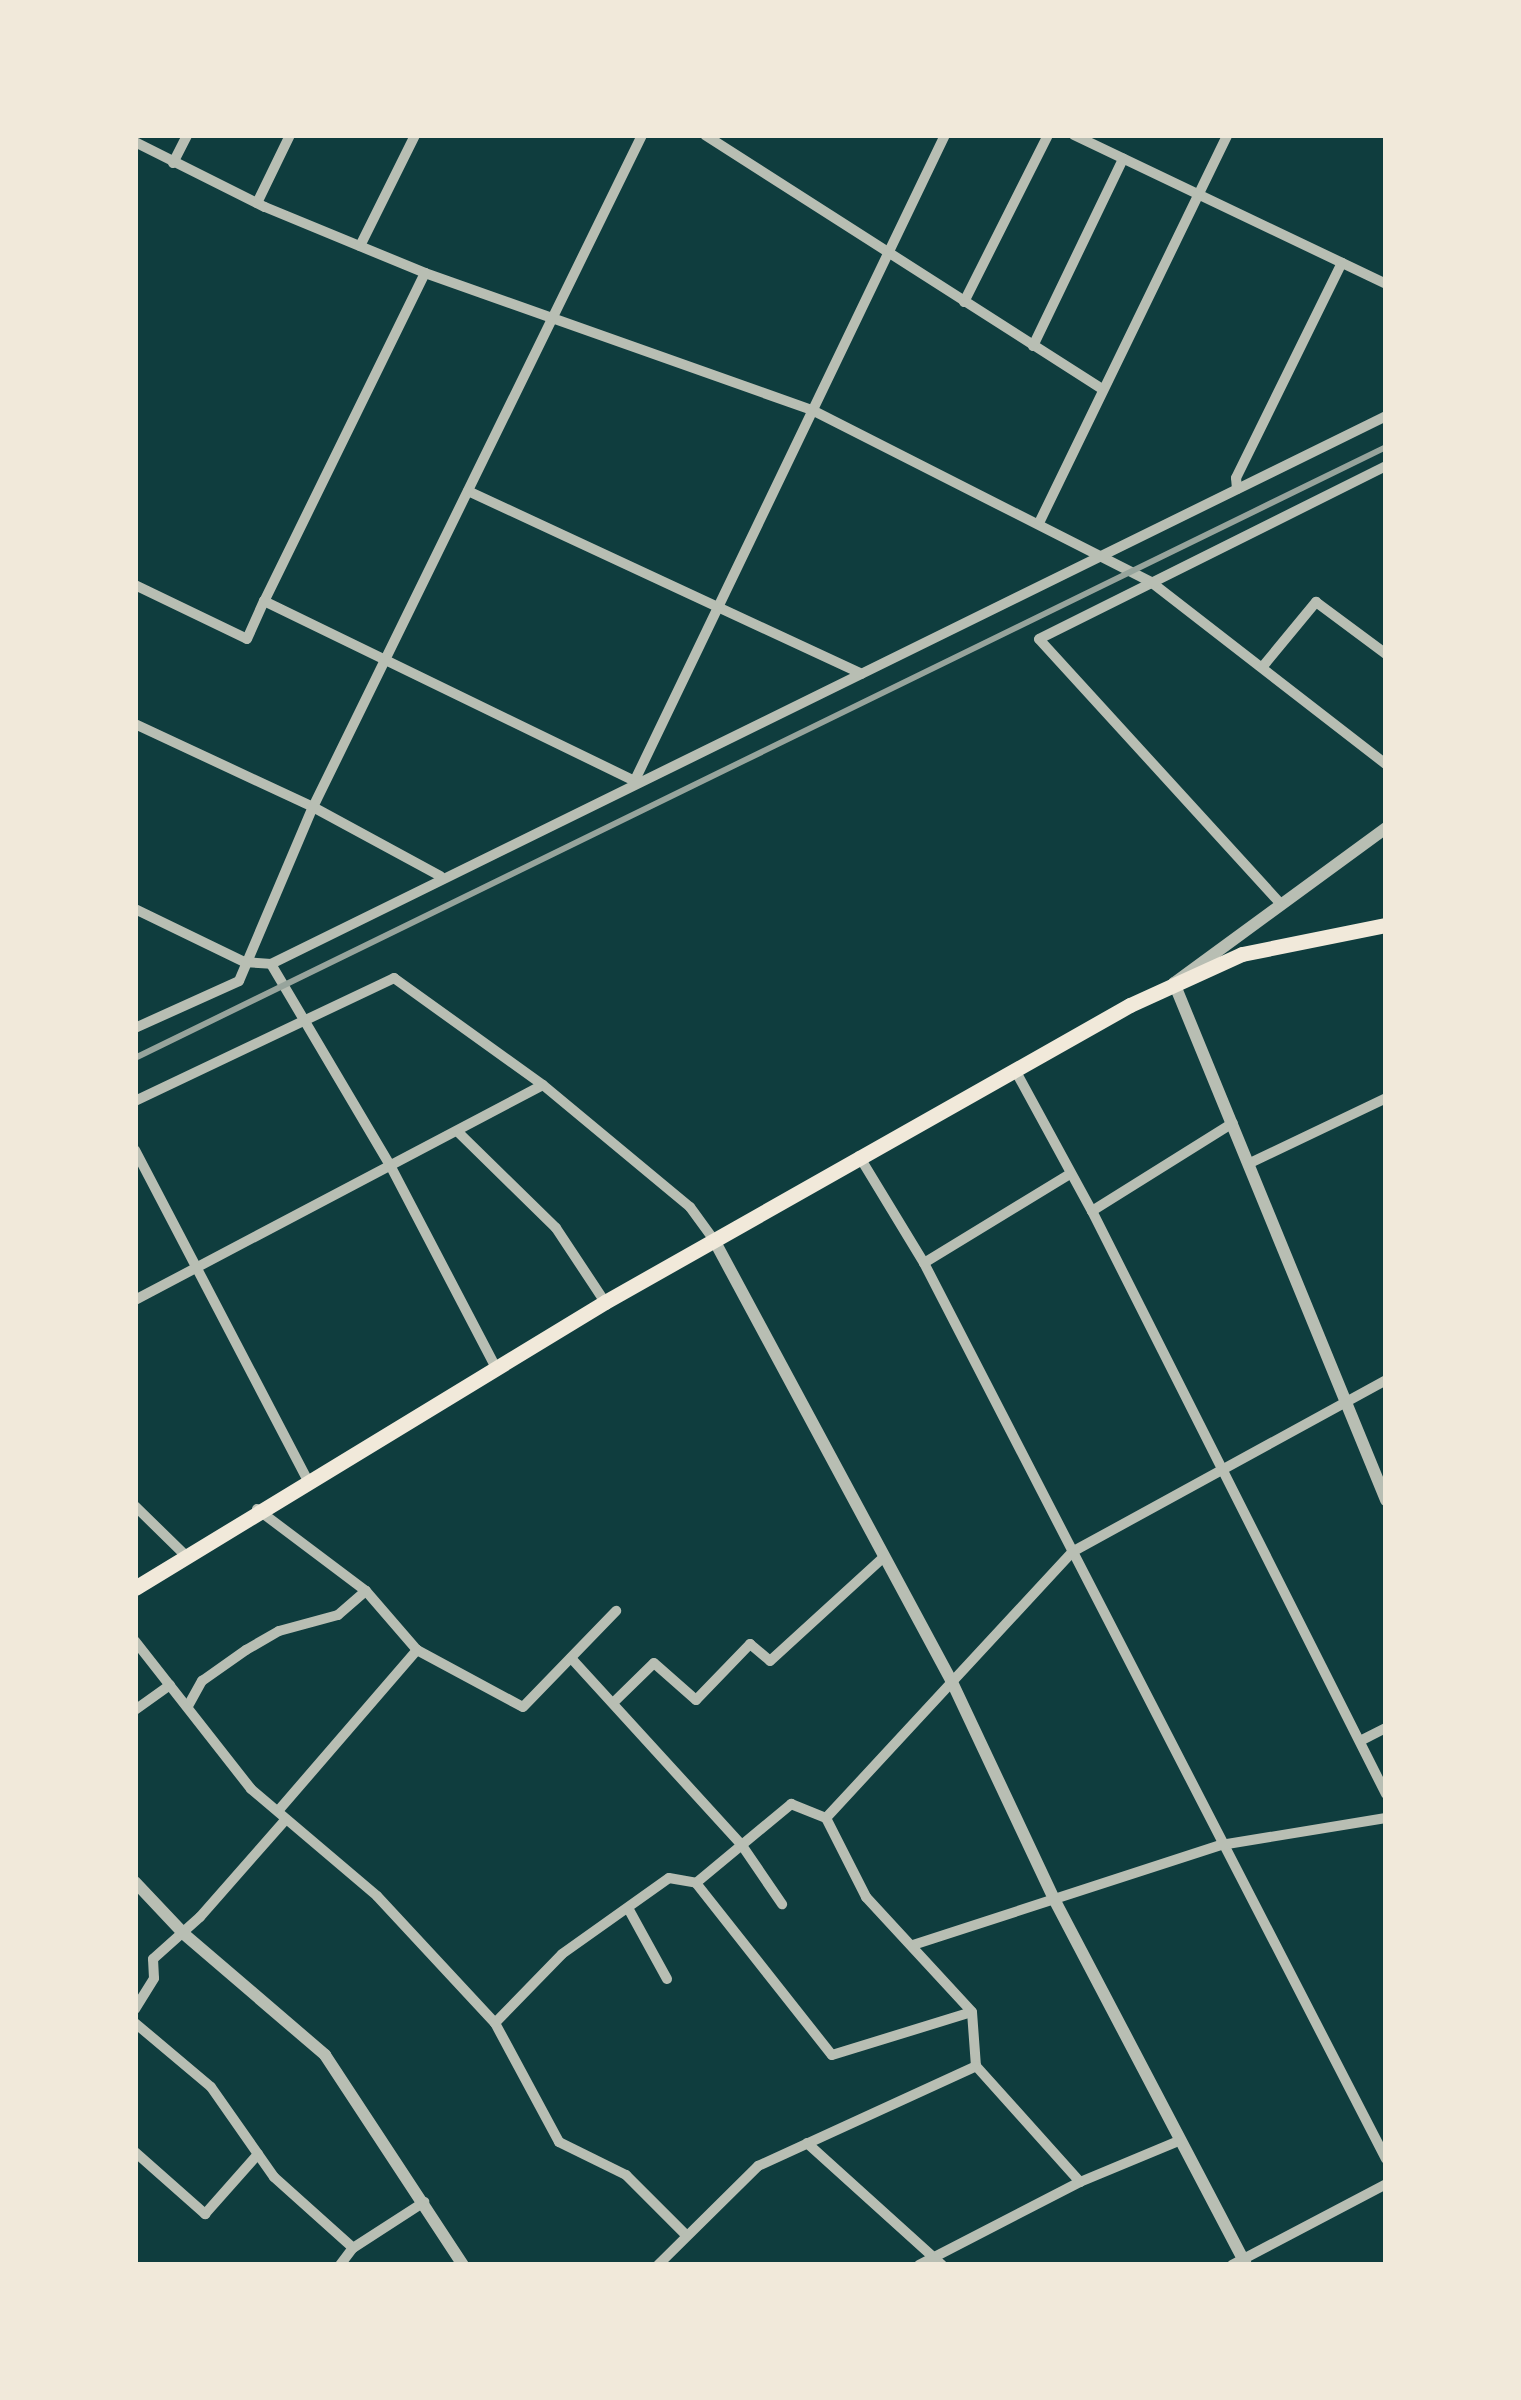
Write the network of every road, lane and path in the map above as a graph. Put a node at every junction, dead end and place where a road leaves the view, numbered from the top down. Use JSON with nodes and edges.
{"nodes":[{"id":1,"x":186,"y":135,"type":"edge"},
{"id":2,"x":290,"y":135,"type":"edge"},
{"id":3,"x":415,"y":135,"type":"edge"},
{"id":4,"x":642,"y":135,"type":"edge"},
{"id":5,"x":706,"y":135,"type":"edge"},
{"id":6,"x":946,"y":135,"type":"edge"},
{"id":7,"x":1048,"y":135,"type":"edge"},
{"id":8,"x":1074,"y":135,"type":"edge"},
{"id":9,"x":1227,"y":135,"type":"edge"},
{"id":10,"x":135,"y":142,"type":"edge"},
{"id":11,"x":1123,"y":159,"type":"junction"},
{"id":12,"x":174,"y":162,"type":"junction"},
{"id":13,"x":1197,"y":194,"type":"junction"},
{"id":14,"x":257,"y":203,"type":"junction"},
{"id":15,"x":360,"y":246,"type":"junction"},
{"id":16,"x":888,"y":254,"type":"junction"},
{"id":17,"x":1342,"y":263,"type":"junction"},
{"id":18,"x":425,"y":273,"type":"junction"},
{"id":19,"x":1386,"y":284,"type":"edge"},
{"id":20,"x":964,"y":302,"type":"junction"},
{"id":21,"x":551,"y":316,"type":"junction"},
{"id":22,"x":1033,"y":346,"type":"junction"},
{"id":23,"x":1102,"y":389,"type":"junction"},
{"id":24,"x":814,"y":410,"type":"junction"},
{"id":25,"x":1386,"y":416,"type":"edge"},
{"id":26,"x":1386,"y":466,"type":"edge"},
{"id":27,"x":1237,"y":489,"type":"junction"},
{"id":28,"x":468,"y":491,"type":"junction"},
{"id":29,"x":1039,"y":523,"type":"junction"},
{"id":30,"x":1101,"y":557,"type":"junction"},
{"id":31,"x":1151,"y":582,"type":"junction"},
{"id":32,"x":135,"y":584,"type":"edge"},
{"id":33,"x":264,"y":601,"type":"junction"},
{"id":34,"x":716,"y":607,"type":"junction"},
{"id":35,"x":1386,"y":654,"type":"edge"},
{"id":36,"x":387,"y":657,"type":"junction"},
{"id":37,"x":1264,"y":665,"type":"junction"},
{"id":38,"x":862,"y":674,"type":"junction"},
{"id":39,"x":135,"y":724,"type":"edge"},
{"id":40,"x":1386,"y":764,"type":"edge"},
{"id":41,"x":634,"y":781,"type":"junction"},
{"id":42,"x":313,"y":808,"type":"junction"},
{"id":43,"x":1386,"y":828,"type":"edge"},
{"id":44,"x":440,"y":876,"type":"junction"},
{"id":45,"x":1280,"y":902,"type":"junction"},
{"id":46,"x":135,"y":910,"type":"edge"},
{"id":47,"x":1386,"y":925,"type":"edge"},
{"id":48,"x":244,"y":962,"type":"junction"},
{"id":49,"x":271,"y":964,"type":"junction"},
{"id":50,"x":1174,"y":983,"type":"junction"},
{"id":51,"x":303,"y":1021,"type":"junction"},
{"id":52,"x":135,"y":1028,"type":"edge"},
{"id":53,"x":1014,"y":1070,"type":"junction"},
{"id":54,"x":543,"y":1085,"type":"junction"},
{"id":55,"x":1386,"y":1098,"type":"edge"},
{"id":56,"x":135,"y":1101,"type":"edge"},
{"id":57,"x":1232,"y":1122,"type":"junction"},
{"id":58,"x":458,"y":1132,"type":"junction"},
{"id":59,"x":135,"y":1150,"type":"edge"},
{"id":60,"x":859,"y":1156,"type":"junction"},
{"id":61,"x":1250,"y":1163,"type":"junction"},
{"id":62,"x":390,"y":1166,"type":"junction"},
{"id":63,"x":1070,"y":1174,"type":"junction"},
{"id":64,"x":1092,"y":1211,"type":"junction"},
{"id":65,"x":714,"y":1240,"type":"junction"},
{"id":66,"x":924,"y":1263,"type":"junction"},
{"id":67,"x":200,"y":1267,"type":"junction"},
{"id":68,"x":135,"y":1300,"type":"edge"},
{"id":69,"x":604,"y":1302,"type":"junction"},
{"id":70,"x":495,"y":1366,"type":"junction"},
{"id":71,"x":1386,"y":1380,"type":"edge"},
{"id":72,"x":1343,"y":1401,"type":"junction"},
{"id":73,"x":1220,"y":1471,"type":"junction"},
{"id":74,"x":307,"y":1479,"type":"junction"},
{"id":75,"x":1386,"y":1500,"type":"edge"},
{"id":76,"x":135,"y":1506,"type":"edge"},
{"id":77,"x":257,"y":1509,"type":"junction"},
{"id":78,"x":1072,"y":1552,"type":"junction"},
{"id":79,"x":183,"y":1553,"type":"junction"},
{"id":80,"x":884,"y":1556,"type":"junction"},
{"id":81,"x":135,"y":1588,"type":"edge"},
{"id":82,"x":366,"y":1591,"type":"junction"},
{"id":83,"x":616,"y":1611,"type":"dead end"},
{"id":84,"x":135,"y":1641,"type":"edge"},
{"id":85,"x":417,"y":1650,"type":"junction"},
{"id":86,"x":571,"y":1658,"type":"junction"},
{"id":87,"x":950,"y":1680,"type":"junction"},
{"id":88,"x":170,"y":1685,"type":"junction"},
{"id":89,"x":613,"y":1703,"type":"junction"},
{"id":90,"x":188,"y":1706,"type":"junction"},
{"id":91,"x":135,"y":1710,"type":"edge"},
{"id":92,"x":1386,"y":1728,"type":"edge"},
{"id":93,"x":1360,"y":1742,"type":"junction"},
{"id":94,"x":1386,"y":1794,"type":"edge"},
{"id":95,"x":282,"y":1815,"type":"junction"},
{"id":96,"x":826,"y":1818,"type":"junction"},
{"id":97,"x":1386,"y":1818,"type":"edge"},
{"id":98,"x":741,"y":1844,"type":"junction"},
{"id":99,"x":1221,"y":1844,"type":"junction"},
{"id":100,"x":135,"y":1882,"type":"edge"},
{"id":101,"x":696,"y":1883,"type":"junction"},
{"id":102,"x":1054,"y":1899,"type":"junction"},
{"id":103,"x":782,"y":1904,"type":"dead end"},
{"id":104,"x":628,"y":1908,"type":"junction"},
{"id":105,"x":184,"y":1934,"type":"junction"},
{"id":106,"x":913,"y":1945,"type":"junction"},
{"id":107,"x":668,"y":1979,"type":"dead end"},
{"id":108,"x":135,"y":2008,"type":"edge"},
{"id":109,"x":972,"y":2012,"type":"junction"},
{"id":110,"x":135,"y":2023,"type":"edge"},
{"id":111,"x":495,"y":2023,"type":"junction"},
{"id":112,"x":976,"y":2066,"type":"junction"},
{"id":113,"x":1181,"y":2140,"type":"junction"},
{"id":114,"x":807,"y":2142,"type":"junction"},
{"id":115,"x":135,"y":2152,"type":"edge"},
{"id":116,"x":258,"y":2154,"type":"junction"},
{"id":117,"x":1386,"y":2159,"type":"edge"},
{"id":118,"x":1080,"y":2182,"type":"junction"},
{"id":119,"x":1386,"y":2184,"type":"edge"},
{"id":120,"x":424,"y":2202,"type":"junction"},
{"id":121,"x":686,"y":2235,"type":"junction"},
{"id":122,"x":353,"y":2248,"type":"junction"},
{"id":123,"x":939,"y":2260,"type":"edge"},
{"id":124,"x":1240,"y":2263,"type":"edge"},
{"id":125,"x":340,"y":2265,"type":"edge"},
{"id":126,"x":463,"y":2265,"type":"edge"},
{"id":127,"x":658,"y":2265,"type":"edge"},
{"id":128,"x":918,"y":2265,"type":"edge"}],
"edges":[{"from":1,"to":12,"type":"street"},
{"from":2,"to":14,"type":"street"},
{"from":3,"to":15,"type":"street"},
{"from":4,"to":21,"type":"street"},
{"from":5,"to":16,"type":"street"},
{"from":6,"to":16,"type":"street"},
{"from":7,"to":20,"type":"street"},
{"from":8,"to":11,"type":"street"},
{"from":9,"to":13,"type":"street"},
{"from":10,"to":12,"type":"street"},
{"from":11,"to":13,"type":"street"},
{"from":11,"to":22,"type":"street"},
{"from":12,"to":14,"type":"street"},
{"from":13,"to":17,"type":"street"},
{"from":13,"to":23,"type":"street"},
{"from":14,"to":15,"type":"street"},
{"from":15,"to":18,"type":"street"},
{"from":16,"to":20,"type":"street"},
{"from":16,"to":24,"type":"street"},
{"from":17,"to":19,"type":"street"},
{"from":17,"to":27,"type":"street"},
{"from":18,"to":21,"type":"street"},
{"from":18,"to":33,"type":"street"},
{"from":20,"to":22,"type":"street"},
{"from":21,"to":24,"type":"street"},
{"from":21,"to":28,"type":"street"},
{"from":22,"to":23,"type":"street"},
{"from":23,"to":29,"type":"street"},
{"from":24,"to":29,"type":"street"},
{"from":24,"to":34,"type":"street"},
{"from":25,"to":27,"type":"street"},
{"from":26,"to":31,"type":"street"},
{"from":27,"to":30,"type":"street"},
{"from":28,"to":34,"type":"street"},
{"from":28,"to":36,"type":"street"},
{"from":29,"to":30,"type":"street"},
{"from":30,"to":31,"type":"street"},
{"from":30,"to":38,"type":"street"},
{"from":31,"to":37,"type":"street"},
{"from":31,"to":45,"type":"street"},
{"from":32,"to":33,"type":"street"},
{"from":33,"to":36,"type":"street"},
{"from":34,"to":38,"type":"street"},
{"from":34,"to":41,"type":"street"},
{"from":35,"to":37,"type":"street"},
{"from":36,"to":41,"type":"street"},
{"from":36,"to":42,"type":"street"},
{"from":37,"to":40,"type":"street"},
{"from":38,"to":41,"type":"street"},
{"from":39,"to":42,"type":"street"},
{"from":41,"to":44,"type":"street"},
{"from":42,"to":44,"type":"street"},
{"from":42,"to":48,"type":"street"},
{"from":43,"to":45,"type":"street"},
{"from":44,"to":49,"type":"street"},
{"from":45,"to":50,"type":"street"},
{"from":46,"to":48,"type":"street"},
{"from":47,"to":50,"type":"main road"},
{"from":48,"to":49,"type":"street"},
{"from":48,"to":52,"type":"street"},
{"from":49,"to":51,"type":"street"},
{"from":50,"to":53,"type":"main road"},
{"from":50,"to":57,"type":"street"},
{"from":51,"to":54,"type":"street"},
{"from":51,"to":56,"type":"street"},
{"from":51,"to":62,"type":"street"},
{"from":53,"to":60,"type":"main road"},
{"from":53,"to":63,"type":"street"},
{"from":54,"to":58,"type":"street"},
{"from":54,"to":65,"type":"street"},
{"from":55,"to":61,"type":"street"},
{"from":57,"to":61,"type":"street"},
{"from":57,"to":64,"type":"street"},
{"from":58,"to":62,"type":"street"},
{"from":58,"to":69,"type":"street"},
{"from":59,"to":67,"type":"street"},
{"from":60,"to":65,"type":"main road"},
{"from":60,"to":66,"type":"street"},
{"from":61,"to":72,"type":"street"},
{"from":62,"to":67,"type":"street"},
{"from":62,"to":70,"type":"street"},
{"from":63,"to":64,"type":"street"},
{"from":63,"to":66,"type":"street"},
{"from":64,"to":73,"type":"street"},
{"from":65,"to":69,"type":"main road"},
{"from":65,"to":80,"type":"street"},
{"from":66,"to":78,"type":"street"},
{"from":67,"to":68,"type":"street"},
{"from":67,"to":74,"type":"street"},
{"from":69,"to":70,"type":"main road"},
{"from":70,"to":74,"type":"main road"},
{"from":71,"to":72,"type":"street"},
{"from":72,"to":73,"type":"street"},
{"from":72,"to":75,"type":"street"},
{"from":73,"to":78,"type":"street"},
{"from":73,"to":93,"type":"street"},
{"from":74,"to":77,"type":"main road"},
{"from":76,"to":79,"type":"street"},
{"from":77,"to":79,"type":"main road"},
{"from":77,"to":82,"type":"street"},
{"from":78,"to":87,"type":"street"},
{"from":78,"to":99,"type":"street"},
{"from":79,"to":81,"type":"main road"},
{"from":80,"to":87,"type":"street"},
{"from":80,"to":89,"type":"street"},
{"from":82,"to":85,"type":"street"},
{"from":82,"to":90,"type":"street"},
{"from":83,"to":86,"type":"street"},
{"from":84,"to":88,"type":"street"},
{"from":85,"to":86,"type":"street"},
{"from":85,"to":95,"type":"street"},
{"from":86,"to":89,"type":"street"},
{"from":87,"to":96,"type":"street"},
{"from":87,"to":102,"type":"street"},
{"from":88,"to":90,"type":"street"},
{"from":88,"to":91,"type":"street"},
{"from":89,"to":98,"type":"street"},
{"from":90,"to":95,"type":"street"},
{"from":92,"to":93,"type":"street"},
{"from":93,"to":94,"type":"street"},
{"from":95,"to":105,"type":"street"},
{"from":95,"to":111,"type":"street"},
{"from":96,"to":98,"type":"street"},
{"from":96,"to":106,"type":"street"},
{"from":97,"to":99,"type":"street"},
{"from":98,"to":101,"type":"street"},
{"from":98,"to":103,"type":"street"},
{"from":99,"to":102,"type":"street"},
{"from":99,"to":117,"type":"street"},
{"from":100,"to":105,"type":"street"},
{"from":101,"to":104,"type":"street"},
{"from":101,"to":109,"type":"street"},
{"from":102,"to":106,"type":"street"},
{"from":102,"to":113,"type":"street"},
{"from":104,"to":107,"type":"street"},
{"from":104,"to":111,"type":"street"},
{"from":105,"to":108,"type":"street"},
{"from":105,"to":120,"type":"street"},
{"from":106,"to":109,"type":"street"},
{"from":109,"to":112,"type":"street"},
{"from":110,"to":116,"type":"street"},
{"from":111,"to":121,"type":"street"},
{"from":112,"to":114,"type":"street"},
{"from":112,"to":118,"type":"street"},
{"from":113,"to":118,"type":"street"},
{"from":113,"to":124,"type":"street"},
{"from":114,"to":121,"type":"street"},
{"from":114,"to":123,"type":"street"},
{"from":115,"to":116,"type":"street"},
{"from":116,"to":122,"type":"street"},
{"from":118,"to":123,"type":"street"},
{"from":119,"to":124,"type":"street"},
{"from":120,"to":122,"type":"street"},
{"from":120,"to":126,"type":"street"},
{"from":121,"to":127,"type":"street"},
{"from":122,"to":125,"type":"street"},
{"from":123,"to":128,"type":"street"}]}
